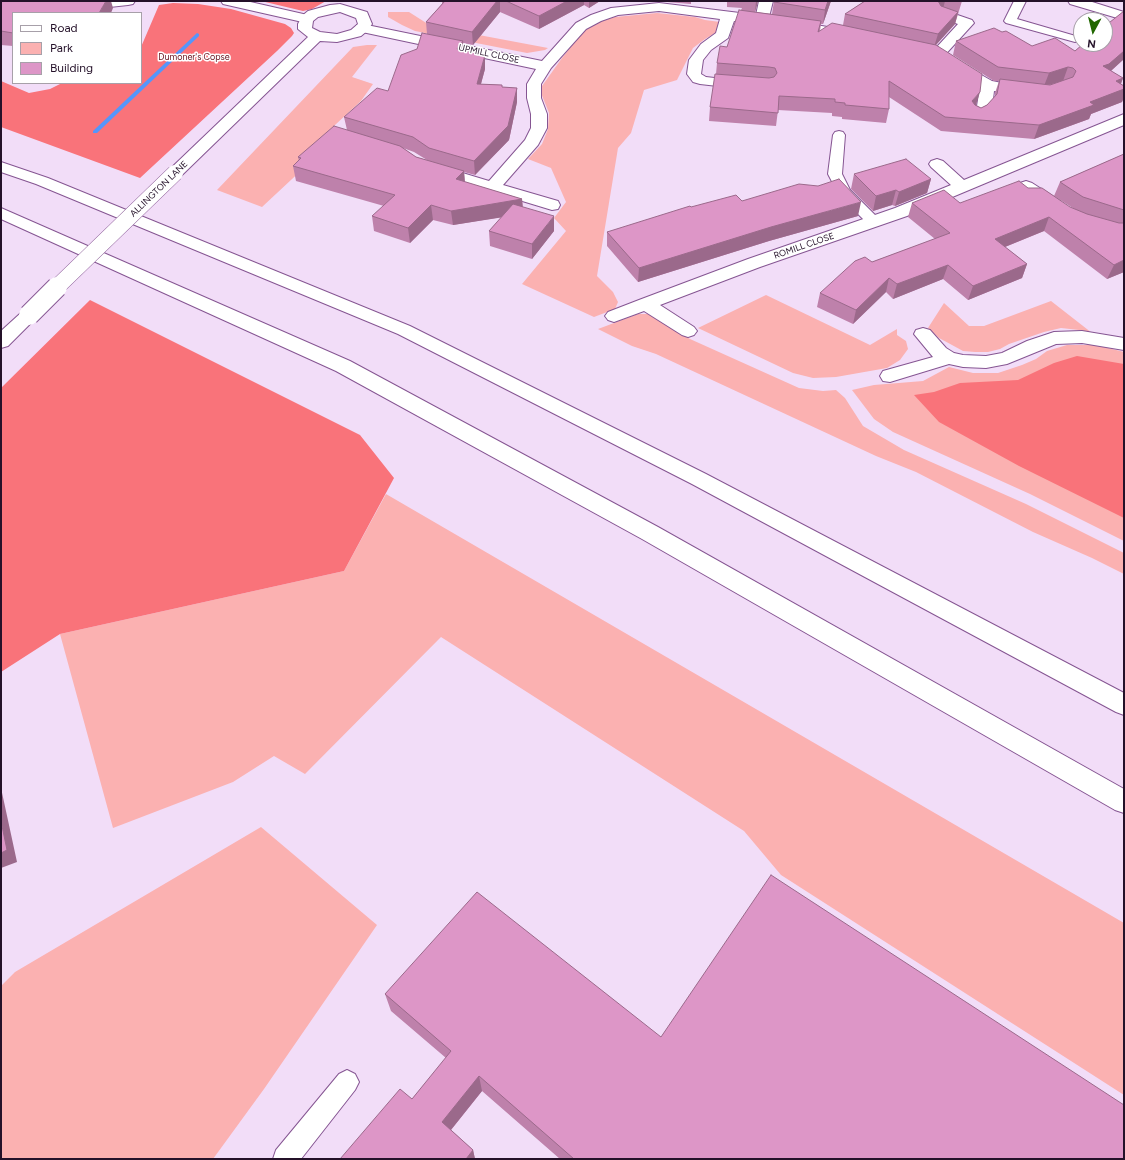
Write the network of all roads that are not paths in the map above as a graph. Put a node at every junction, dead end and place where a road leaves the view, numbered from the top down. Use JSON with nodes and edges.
{"nodes":[{"id":1,"x":128,"y":1,"type":"edge"},
{"id":2,"x":228,"y":1,"type":"edge"},
{"id":3,"x":766,"y":1,"type":"edge"},
{"id":4,"x":1020,"y":1,"type":"edge"},
{"id":5,"x":1075,"y":1,"type":"edge"},
{"id":6,"x":660,"y":4,"type":"edge"},
{"id":7,"x":352,"y":5,"type":"edge"},
{"id":8,"x":67,"y":8,"type":"edge"},
{"id":9,"x":943,"y":14,"type":"edge"},
{"id":10,"x":728,"y":16,"type":"junction"},
{"id":11,"x":1124,"y":16,"type":"edge"},
{"id":12,"x":307,"y":19,"type":"junction"},
{"id":13,"x":762,"y":20,"type":"junction"},
{"id":14,"x":362,"y":28,"type":"junction"},
{"id":15,"x":317,"y":36,"type":"junction"},
{"id":16,"x":1073,"y":38,"type":"edge"},
{"id":17,"x":868,"y":39,"type":"edge"},
{"id":18,"x":904,"y":47,"type":"edge"},
{"id":19,"x":938,"y":54,"type":"junction"},
{"id":20,"x":545,"y":66,"type":"junction"},
{"id":21,"x":988,"y":85,"type":"junction"},
{"id":22,"x":760,"y":86,"type":"edge"},
{"id":23,"x":1038,"y":93,"type":"edge"},
{"id":24,"x":977,"y":115,"type":"edge"},
{"id":25,"x":1124,"y":119,"type":"edge"},
{"id":26,"x":839,"y":135,"type":"dead end"},
{"id":27,"x":937,"y":164,"type":"dead end"},
{"id":28,"x":1,"y":167,"type":"edge"},
{"id":29,"x":424,"y":167,"type":"edge"},
{"id":30,"x":1026,"y":186,"type":"edge"},
{"id":31,"x":492,"y":187,"type":"junction"},
{"id":32,"x":962,"y":187,"type":"junction"},
{"id":33,"x":552,"y":205,"type":"dead end"},
{"id":34,"x":1064,"y":212,"type":"edge"},
{"id":35,"x":1,"y":213,"type":"edge"},
{"id":36,"x":874,"y":222,"type":"junction"},
{"id":37,"x":645,"y":304,"type":"junction"},
{"id":38,"x":614,"y":316,"type":"dead end"},
{"id":39,"x":688,"y":331,"type":"dead end"},
{"id":40,"x":922,"y":334,"type":"dead end"},
{"id":41,"x":1,"y":342,"type":"edge"},
{"id":42,"x":1124,"y":344,"type":"edge"},
{"id":43,"x":949,"y":358,"type":"junction"},
{"id":44,"x":890,"y":376,"type":"dead end"},
{"id":45,"x":1124,"y":705,"type":"edge"},
{"id":46,"x":1124,"y":802,"type":"edge"},
{"id":47,"x":348,"y":1082,"type":"dead end"},
{"id":48,"x":285,"y":1159,"type":"edge"}],
"edges":[{"from":1,"to":8,"type":"main road"},
{"from":2,"to":12,"type":"main road"},
{"from":3,"to":13,"type":"main road"},
{"from":4,"to":16,"type":"lane"},
{"from":5,"to":11,"type":"main road"},
{"from":6,"to":10,"type":"main road"},
{"from":6,"to":20,"type":"main road"},
{"from":7,"to":12,"type":"main road"},
{"from":7,"to":14,"type":"main road"},
{"from":9,"to":19,"type":"main road"},
{"from":10,"to":13,"type":"main road"},
{"from":10,"to":22,"type":"main road"},
{"from":12,"to":15,"type":"main road"},
{"from":13,"to":17,"type":"main road"},
{"from":14,"to":15,"type":"main road"},
{"from":14,"to":20,"type":"main road","name":"UPMILL CLOSE"},
{"from":15,"to":41,"type":"main road","name":"ALLINGTON LANE","bridge":true},
{"from":18,"to":19,"type":"main road"},
{"from":19,"to":21,"type":"main road"},
{"from":20,"to":31,"type":"main road"},
{"from":21,"to":23,"type":"main road"},
{"from":21,"to":24,"type":"main road"},
{"from":25,"to":32,"type":"main road","name":"ROMILL CLOSE"},
{"from":26,"to":36,"type":"lane"},
{"from":27,"to":32,"type":"main road"},
{"from":28,"to":45,"type":"main road"},
{"from":29,"to":31,"type":"main road"},
{"from":30,"to":34,"type":"main road"},
{"from":31,"to":33,"type":"main road"},
{"from":32,"to":36,"type":"main road","name":"ROMILL CLOSE"},
{"from":35,"to":46,"type":"main road"},
{"from":36,"to":37,"type":"main road","name":"ROMILL CLOSE"},
{"from":37,"to":38,"type":"main road","name":"ROMILL CLOSE"},
{"from":37,"to":39,"type":"main road"},
{"from":40,"to":43,"type":"main road"},
{"from":42,"to":43,"type":"main road"},
{"from":43,"to":44,"type":"main road"},
{"from":47,"to":48,"type":"lane"}]}
